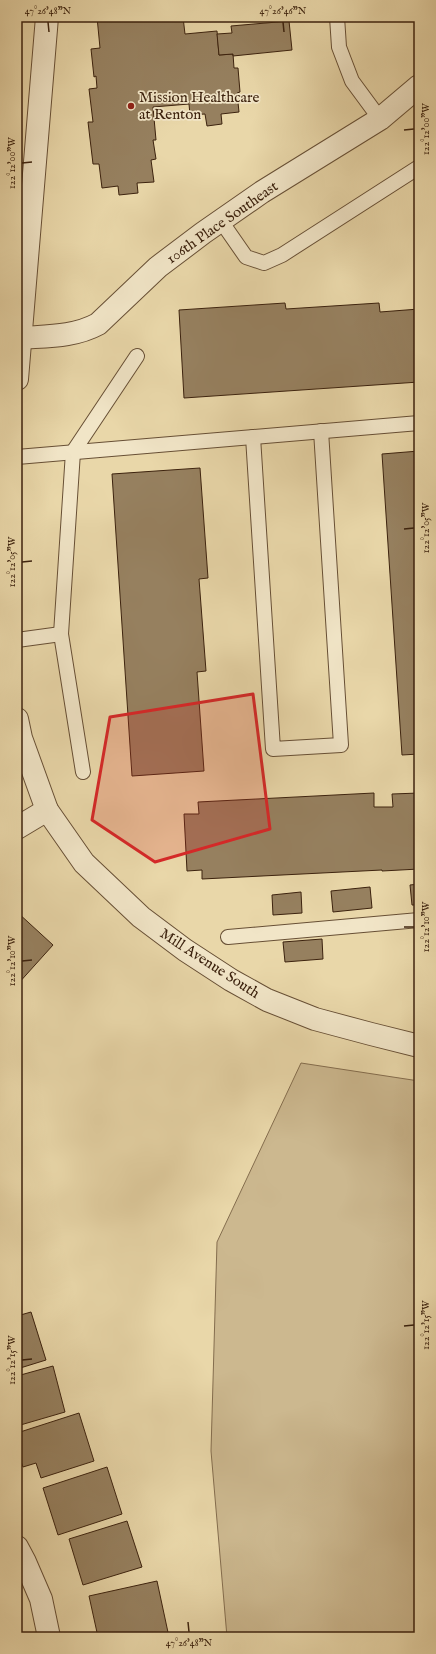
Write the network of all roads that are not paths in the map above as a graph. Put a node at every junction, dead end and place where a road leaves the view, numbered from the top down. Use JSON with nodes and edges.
{"nodes":[{"id":1,"x":47,"y":17,"type":"edge"},
{"id":2,"x":337,"y":17,"type":"edge"},
{"id":3,"x":419,"y":86,"type":"edge"},
{"id":4,"x":380,"y":118,"type":"junction"},
{"id":5,"x":419,"y":167,"type":"edge"},
{"id":6,"x":221,"y":221,"type":"junction"},
{"id":7,"x":21,"y":282,"type":"edge"},
{"id":8,"x":19,"y":338,"type":"edge"},
{"id":9,"x":137,"y":356,"type":"dead end"},
{"id":10,"x":17,"y":379,"type":"edge"},
{"id":11,"x":419,"y":423,"type":"edge"},
{"id":12,"x":321,"y":431,"type":"junction"},
{"id":13,"x":253,"y":437,"type":"junction"},
{"id":14,"x":73,"y":452,"type":"junction"},
{"id":15,"x":17,"y":457,"type":"edge"},
{"id":16,"x":61,"y":634,"type":"junction"},
{"id":17,"x":17,"y":640,"type":"edge"},
{"id":18,"x":17,"y":719,"type":"edge"},
{"id":19,"x":84,"y":772,"type":"dead end"},
{"id":20,"x":47,"y":810,"type":"junction"},
{"id":21,"x":17,"y":828,"type":"edge"},
{"id":22,"x":419,"y":920,"type":"edge"},
{"id":23,"x":228,"y":937,"type":"dead end"},
{"id":24,"x":419,"y":1046,"type":"edge"},
{"id":25,"x":17,"y":1547,"type":"edge"},
{"id":26,"x":49,"y":1637,"type":"edge"}],
"edges":[{"from":1,"to":7,"type":"street"},
{"from":2,"to":4,"type":"lane"},
{"from":3,"to":4,"type":"street","name":"106th Place Southeast"},
{"from":4,"to":6,"type":"street","name":"106th Place Southeast"},
{"from":5,"to":6,"type":"lane"},
{"from":6,"to":8,"type":"street","name":"106th Place Southeast"},
{"from":7,"to":8,"type":"street"},
{"from":8,"to":10,"type":"street"},
{"from":9,"to":14,"type":"lane"},
{"from":11,"to":12,"type":"lane"},
{"from":12,"to":13,"type":"lane"},
{"from":12,"to":13,"type":"lane"},
{"from":13,"to":14,"type":"lane"},
{"from":14,"to":15,"type":"lane"},
{"from":14,"to":16,"type":"lane"},
{"from":16,"to":17,"type":"lane"},
{"from":16,"to":19,"type":"lane"},
{"from":18,"to":20,"type":"street","name":"Mill Avenue South"},
{"from":20,"to":21,"type":"street"},
{"from":20,"to":24,"type":"street","name":"Mill Avenue South"},
{"from":22,"to":23,"type":"lane"},
{"from":25,"to":26,"type":"street"}]}
